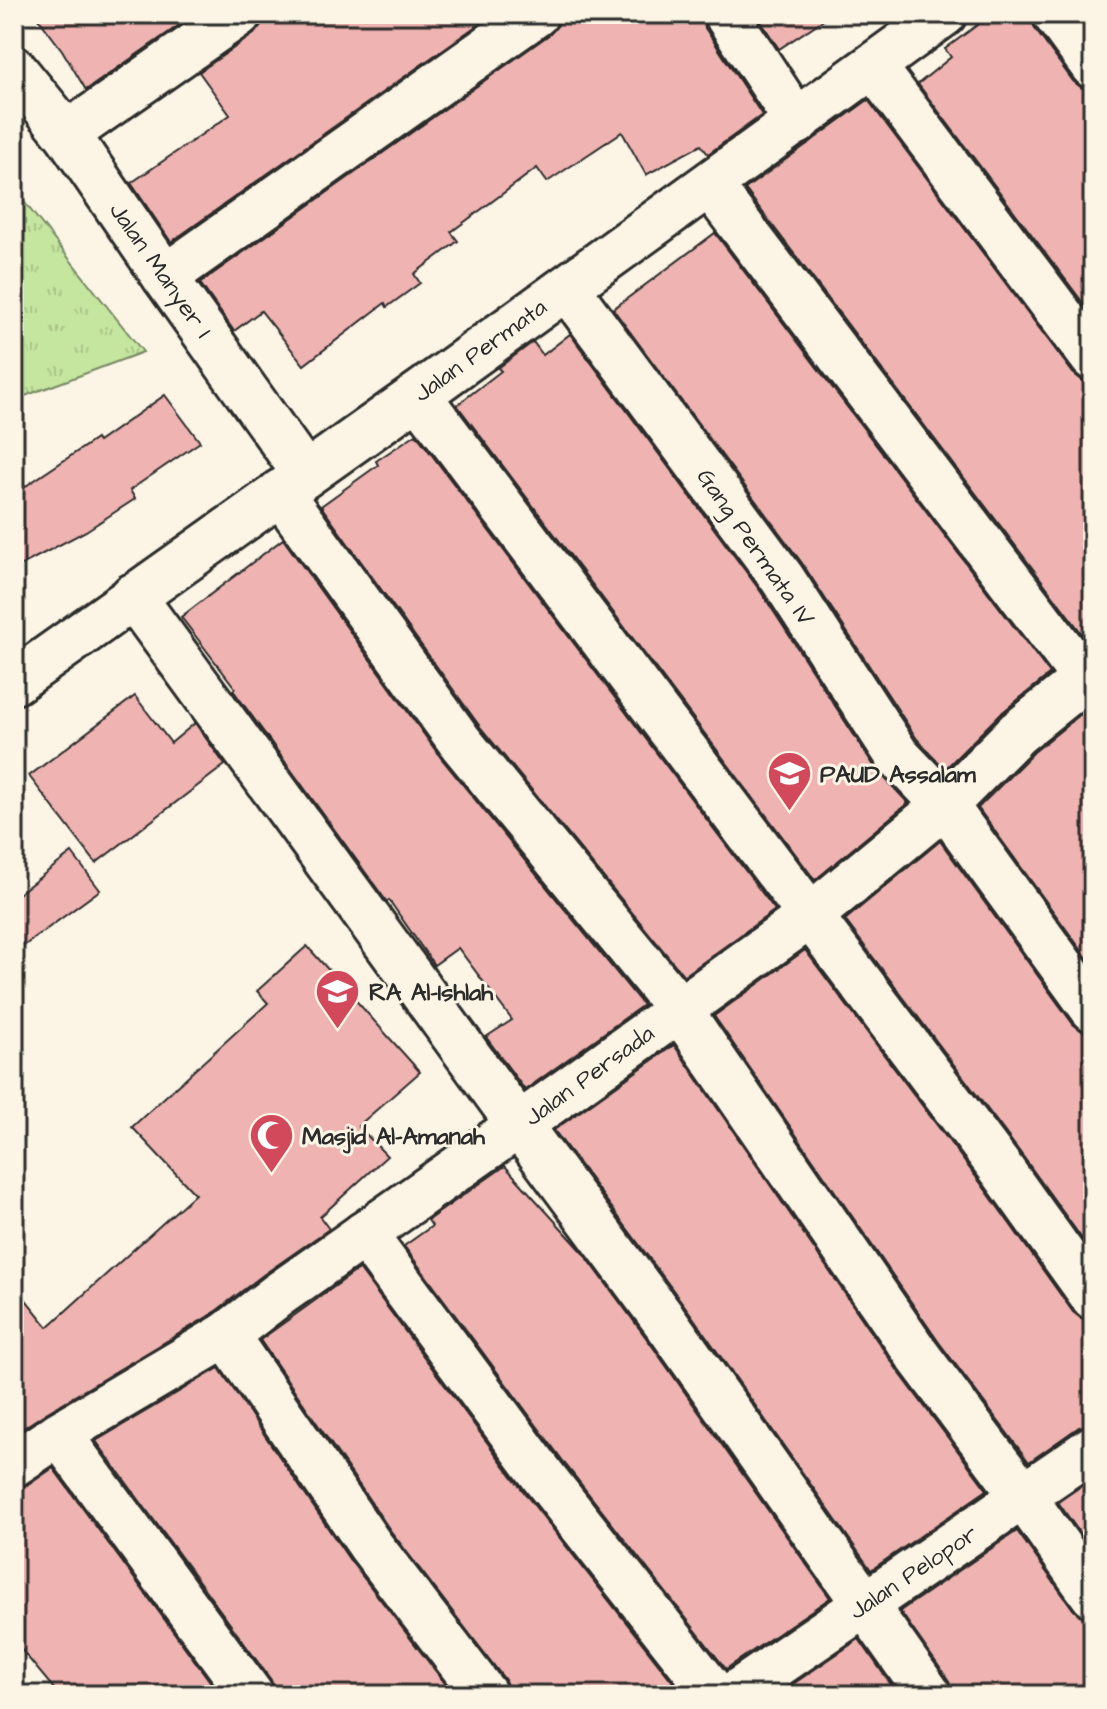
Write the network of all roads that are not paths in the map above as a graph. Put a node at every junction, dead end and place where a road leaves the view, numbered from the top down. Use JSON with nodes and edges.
{"nodes":[{"id":1,"x":239,"y":14,"type":"edge"},
{"id":2,"x":536,"y":14,"type":"edge"},
{"id":3,"x":726,"y":14,"type":"edge"},
{"id":4,"x":944,"y":14,"type":"edge"},
{"id":5,"x":1055,"y":14,"type":"edge"},
{"id":6,"x":1093,"y":66,"type":"edge"},
{"id":7,"x":874,"y":67,"type":"junction"},
{"id":8,"x":14,"y":69,"type":"edge"},
{"id":9,"x":797,"y":122,"type":"junction"},
{"id":10,"x":67,"y":134,"type":"junction"},
{"id":11,"x":710,"y":185,"type":"junction"},
{"id":12,"x":165,"y":277,"type":"junction"},
{"id":13,"x":567,"y":288,"type":"junction"},
{"id":14,"x":1093,"y":358,"type":"edge"},
{"id":15,"x":418,"y":395,"type":"junction"},
{"id":16,"x":293,"y":483,"type":"junction"},
{"id":17,"x":133,"y":596,"type":"junction"},
{"id":18,"x":1090,"y":681,"type":"edge"},
{"id":19,"x":14,"y":682,"type":"edge"},
{"id":20,"x":945,"y":805,"type":"junction"},
{"id":21,"x":810,"y":916,"type":"junction"},
{"id":22,"x":1093,"y":1009,"type":"edge"},
{"id":23,"x":680,"y":1010,"type":"junction"},
{"id":24,"x":519,"y":1125,"type":"junction"},
{"id":25,"x":364,"y":1234,"type":"junction"},
{"id":26,"x":1093,"y":1297,"type":"edge"},
{"id":27,"x":226,"y":1335,"type":"junction"},
{"id":28,"x":59,"y":1434,"type":"junction"},
{"id":29,"x":1093,"y":1448,"type":"edge"},
{"id":30,"x":14,"y":1464,"type":"edge"},
{"id":31,"x":1023,"y":1496,"type":"junction"},
{"id":32,"x":1093,"y":1595,"type":"edge"},
{"id":33,"x":864,"y":1605,"type":"junction"},
{"id":34,"x":251,"y":1695,"type":"edge"},
{"id":35,"x":485,"y":1695,"type":"edge"},
{"id":36,"x":715,"y":1695,"type":"edge"},
{"id":37,"x":733,"y":1695,"type":"edge"},
{"id":38,"x":929,"y":1695,"type":"edge"}],
"edges":[{"from":1,"to":10,"type":"street"},
{"from":2,"to":12,"type":"street"},
{"from":3,"to":9,"type":"street"},
{"from":4,"to":7,"type":"street","name":"Jalan Permata"},
{"from":5,"to":6,"type":"street"},
{"from":7,"to":9,"type":"street","name":"Jalan Permata"},
{"from":7,"to":14,"type":"street"},
{"from":8,"to":10,"type":"street","name":"Jalan Manyer I"},
{"from":9,"to":11,"type":"street","name":"Jalan Permata"},
{"from":10,"to":12,"type":"street","name":"Jalan Manyer I"},
{"from":11,"to":13,"type":"street","name":"Jalan Permata"},
{"from":11,"to":18,"type":"street"},
{"from":12,"to":16,"type":"street","name":"Jalan Manyer I"},
{"from":13,"to":15,"type":"street","name":"Jalan Permata"},
{"from":13,"to":20,"type":"street","name":"Gang Permata IV"},
{"from":15,"to":16,"type":"street","name":"Jalan Permata"},
{"from":15,"to":21,"type":"street"},
{"from":16,"to":17,"type":"street","name":"Jalan Permata"},
{"from":16,"to":23,"type":"street","name":"Jalan Manyer I"},
{"from":17,"to":19,"type":"street","name":"Jalan Permata"},
{"from":17,"to":24,"type":"street"},
{"from":18,"to":20,"type":"street","name":"Jalan Persada"},
{"from":20,"to":21,"type":"street","name":"Jalan Persada"},
{"from":20,"to":22,"type":"street","name":"Gang Permata IV"},
{"from":21,"to":23,"type":"street","name":"Jalan Persada"},
{"from":21,"to":26,"type":"street"},
{"from":23,"to":24,"type":"street","name":"Jalan Persada"},
{"from":23,"to":31,"type":"street","name":"Jalan Manyer I"},
{"from":24,"to":25,"type":"street","name":"Jalan Persada"},
{"from":24,"to":33,"type":"street"},
{"from":25,"to":27,"type":"street","name":"Jalan Persada"},
{"from":25,"to":36,"type":"street"},
{"from":27,"to":28,"type":"street","name":"Jalan Persada"},
{"from":27,"to":35,"type":"street"},
{"from":28,"to":30,"type":"street","name":"Jalan Persada"},
{"from":28,"to":34,"type":"street"},
{"from":29,"to":31,"type":"street","name":"Jalan Pelopor"},
{"from":31,"to":32,"type":"street","name":"Jalan Manyer I"},
{"from":31,"to":33,"type":"street","name":"Jalan Pelopor"},
{"from":33,"to":37,"type":"street","name":"Jalan Pelopor"},
{"from":33,"to":38,"type":"street"}]}
